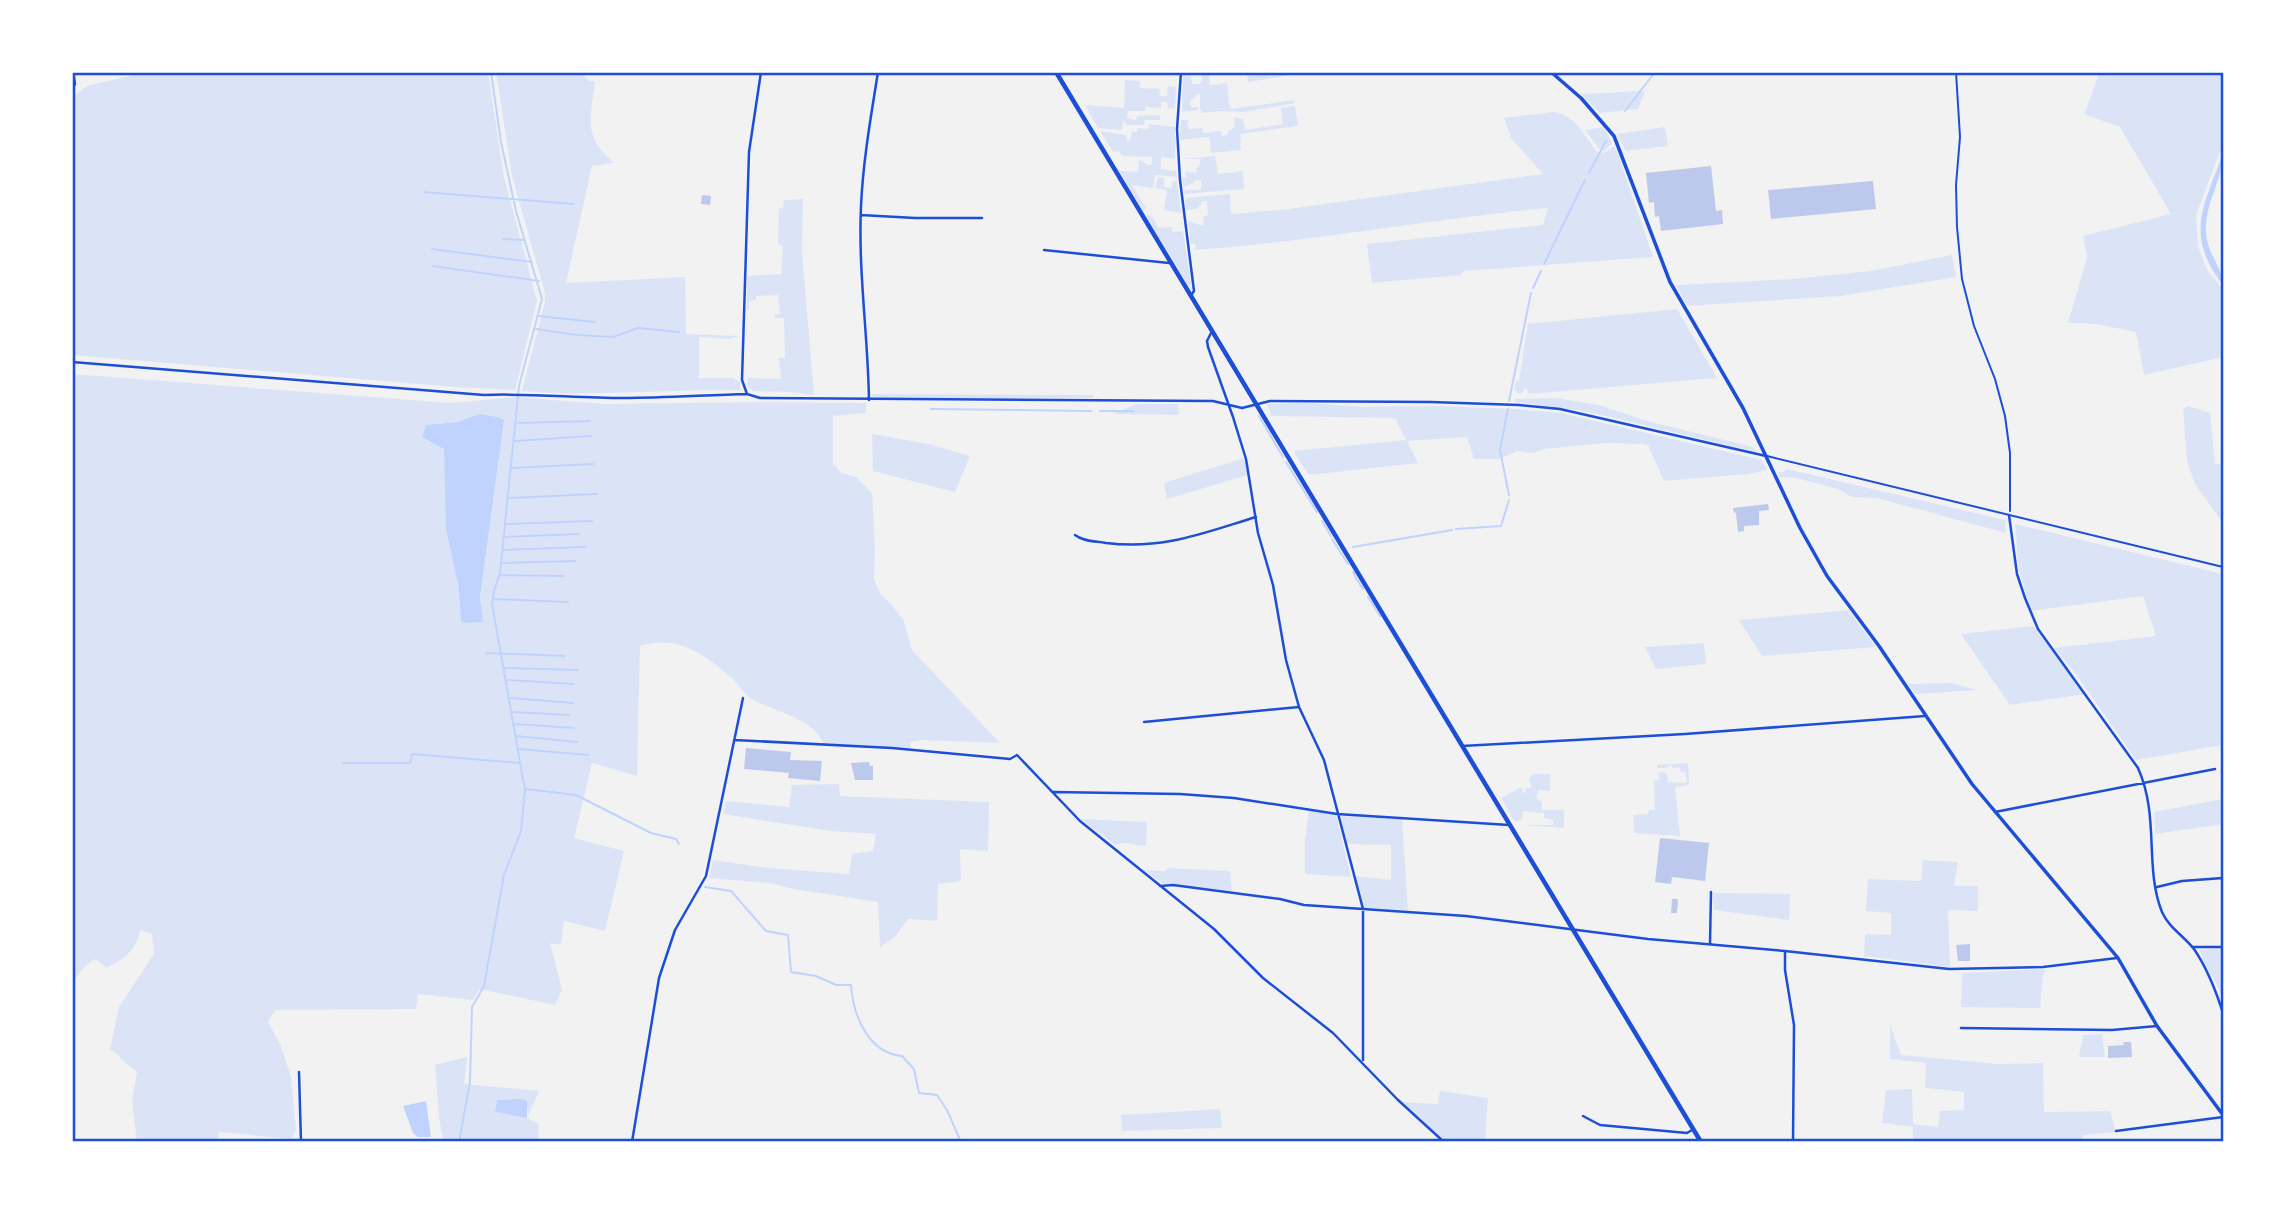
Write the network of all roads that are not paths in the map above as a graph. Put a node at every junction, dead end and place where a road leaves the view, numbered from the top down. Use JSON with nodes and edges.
{"nodes":[{"id":1,"x":73,"y":72,"type":"edge"},
{"id":2,"x":761,"y":72,"type":"edge"},
{"id":3,"x":878,"y":72,"type":"edge"},
{"id":4,"x":1055,"y":72,"type":"edge"},
{"id":5,"x":1181,"y":72,"type":"edge"},
{"id":6,"x":1550,"y":72,"type":"edge"},
{"id":7,"x":72,"y":89,"type":"edge"},
{"id":8,"x":861,"y":215,"type":"junction"},
{"id":9,"x":982,"y":218,"type":"dead end"},
{"id":10,"x":1044,"y":250,"type":"dead end"},
{"id":11,"x":1171,"y":263,"type":"junction"},
{"id":12,"x":1191,"y":295,"type":"junction"},
{"id":13,"x":1212,"y":331,"type":"junction"},
{"id":14,"x":72,"y":362,"type":"edge"},
{"id":15,"x":747,"y":394,"type":"junction"},
{"id":16,"x":869,"y":400,"type":"junction"},
{"id":17,"x":1227,"y":403,"type":"junction"},
{"id":18,"x":1257,"y":404,"type":"junction"},
{"id":19,"x":1766,"y":456,"type":"junction"},
{"id":20,"x":2009,"y":515,"type":"junction"},
{"id":21,"x":1256,"y":517,"type":"junction"},
{"id":22,"x":1075,"y":535,"type":"dead end"},
{"id":23,"x":2223,"y":567,"type":"edge"},
{"id":24,"x":743,"y":698,"type":"dead end"},
{"id":25,"x":1299,"y":707,"type":"junction"},
{"id":26,"x":1925,"y":716,"type":"junction"},
{"id":27,"x":1144,"y":722,"type":"dead end"},
{"id":28,"x":736,"y":740,"type":"junction"},
{"id":29,"x":1462,"y":746,"type":"junction"},
{"id":30,"x":2215,"y":769,"type":"dead end"},
{"id":31,"x":2144,"y":782,"type":"junction"},
{"id":32,"x":1052,"y":792,"type":"junction"},
{"id":33,"x":1995,"y":812,"type":"junction"},
{"id":34,"x":1337,"y":814,"type":"junction"},
{"id":35,"x":1510,"y":825,"type":"junction"},
{"id":36,"x":2223,"y":878,"type":"edge"},
{"id":37,"x":1160,"y":886,"type":"junction"},
{"id":38,"x":2157,"y":887,"type":"junction"},
{"id":39,"x":1711,"y":892,"type":"dead end"},
{"id":40,"x":1363,"y":909,"type":"junction"},
{"id":41,"x":1572,"y":930,"type":"junction"},
{"id":42,"x":1710,"y":944,"type":"junction"},
{"id":43,"x":2192,"y":947,"type":"junction"},
{"id":44,"x":2223,"y":947,"type":"edge"},
{"id":45,"x":1785,"y":951,"type":"junction"},
{"id":46,"x":2118,"y":958,"type":"junction"},
{"id":47,"x":2223,"y":1013,"type":"edge"},
{"id":48,"x":2157,"y":1026,"type":"junction"},
{"id":49,"x":1961,"y":1028,"type":"dead end"},
{"id":50,"x":1363,"y":1062,"type":"junction"},
{"id":51,"x":299,"y":1072,"type":"dead end"},
{"id":52,"x":1583,"y":1116,"type":"dead end"},
{"id":53,"x":2223,"y":1116,"type":"edge"},
{"id":54,"x":1693,"y":1129,"type":"junction"},
{"id":55,"x":2116,"y":1131,"type":"dead end"},
{"id":56,"x":301,"y":1142,"type":"edge"},
{"id":57,"x":632,"y":1142,"type":"edge"},
{"id":58,"x":1444,"y":1142,"type":"edge"},
{"id":59,"x":1701,"y":1142,"type":"edge"},
{"id":60,"x":1793,"y":1142,"type":"edge"}],
"edges":[{"from":1,"to":7,"type":"street"},
{"from":2,"to":15,"type":"street"},
{"from":3,"to":8,"type":"street"},
{"from":4,"to":11,"type":"main road"},
{"from":5,"to":12,"type":"street"},
{"from":6,"to":19,"type":"street"},
{"from":8,"to":9,"type":"street"},
{"from":8,"to":16,"type":"street"},
{"from":10,"to":11,"type":"street"},
{"from":11,"to":12,"type":"main road"},
{"from":12,"to":13,"type":"main road"},
{"from":13,"to":17,"type":"street"},
{"from":13,"to":18,"type":"main road"},
{"from":14,"to":15,"type":"street"},
{"from":15,"to":16,"type":"street"},
{"from":16,"to":17,"type":"street"},
{"from":17,"to":18,"type":"street"},
{"from":17,"to":21,"type":"street"},
{"from":18,"to":19,"type":"street"},
{"from":18,"to":29,"type":"main road"},
{"from":19,"to":20,"type":"lane"},
{"from":19,"to":26,"type":"street"},
{"from":20,"to":23,"type":"lane"},
{"from":20,"to":31,"type":"street"},
{"from":21,"to":22,"type":"street"},
{"from":21,"to":25,"type":"street"},
{"from":24,"to":28,"type":"street"},
{"from":25,"to":27,"type":"street"},
{"from":25,"to":34,"type":"street"},
{"from":26,"to":29,"type":"street"},
{"from":26,"to":33,"type":"street"},
{"from":28,"to":32,"type":"street"},
{"from":28,"to":57,"type":"street"},
{"from":29,"to":35,"type":"main road"},
{"from":30,"to":31,"type":"street"},
{"from":31,"to":33,"type":"street"},
{"from":31,"to":38,"type":"street"},
{"from":32,"to":34,"type":"street"},
{"from":32,"to":37,"type":"street"},
{"from":33,"to":46,"type":"street"},
{"from":34,"to":35,"type":"street"},
{"from":34,"to":40,"type":"street"},
{"from":35,"to":41,"type":"main road"},
{"from":36,"to":38,"type":"street"},
{"from":37,"to":40,"type":"street"},
{"from":37,"to":50,"type":"street"},
{"from":38,"to":43,"type":"street"},
{"from":39,"to":42,"type":"street"},
{"from":40,"to":41,"type":"street"},
{"from":40,"to":50,"type":"street"},
{"from":41,"to":42,"type":"street"},
{"from":41,"to":54,"type":"main road"},
{"from":42,"to":45,"type":"street"},
{"from":43,"to":44,"type":"street"},
{"from":43,"to":47,"type":"street"},
{"from":45,"to":46,"type":"street"},
{"from":45,"to":60,"type":"street"},
{"from":46,"to":48,"type":"street"},
{"from":48,"to":49,"type":"street"},
{"from":48,"to":53,"type":"street"},
{"from":50,"to":58,"type":"street"},
{"from":51,"to":56,"type":"street"},
{"from":52,"to":54,"type":"street"},
{"from":53,"to":55,"type":"street"},
{"from":54,"to":59,"type":"main road"}]}
